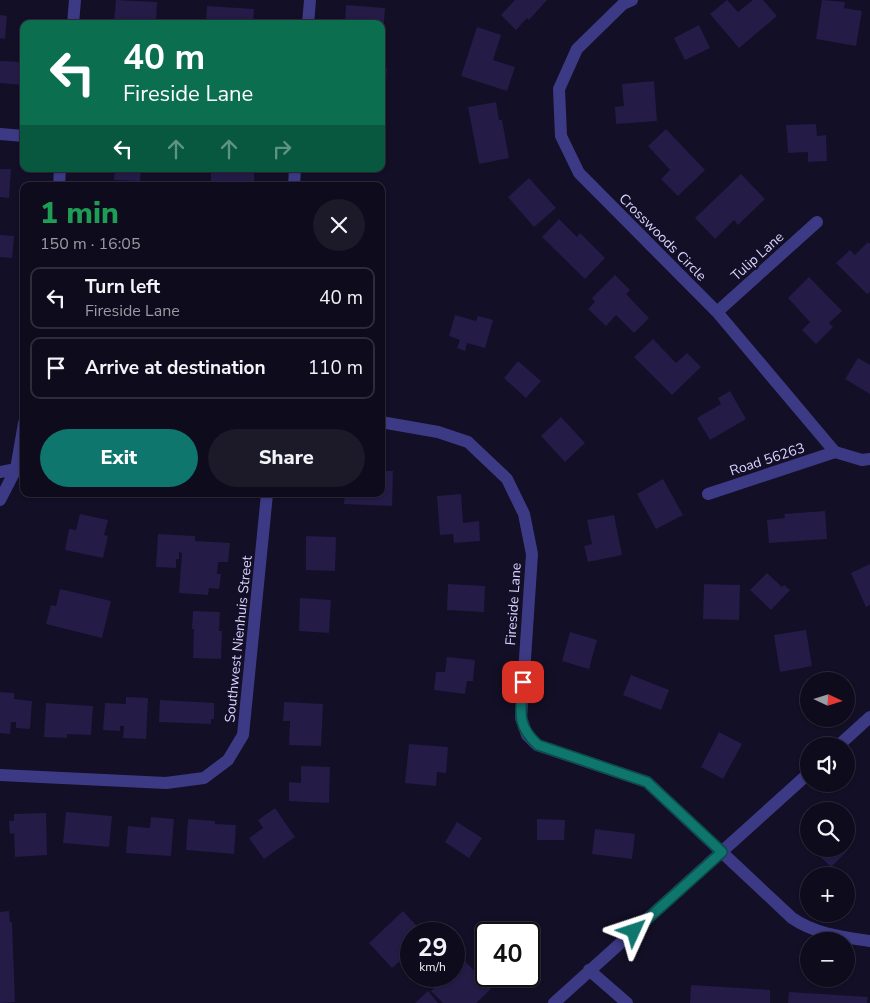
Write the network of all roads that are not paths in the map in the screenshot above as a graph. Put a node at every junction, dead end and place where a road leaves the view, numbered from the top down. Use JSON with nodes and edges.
{"nodes":[{"id":1,"x":75,"y":0,"type":"edge"},
{"id":2,"x":310,"y":0,"type":"edge"},
{"id":3,"x":632,"y":0,"type":"edge"},
{"id":4,"x":73,"y":20,"type":"edge"},
{"id":5,"x":308,"y":20,"type":"edge"},
{"id":6,"x":0,"y":134,"type":"edge"},
{"id":7,"x":20,"y":136,"type":"edge"},
{"id":8,"x":817,"y":222,"type":"dead end"},
{"id":9,"x":717,"y":312,"type":"junction"},
{"id":10,"x":385,"y":423,"type":"edge"},
{"id":11,"x":20,"y":446,"type":"edge"},
{"id":12,"x":835,"y":452,"type":"junction"},
{"id":13,"x":870,"y":459,"type":"edge"},
{"id":14,"x":16,"y":469,"type":"junction"},
{"id":15,"x":0,"y":472,"type":"edge"},
{"id":16,"x":708,"y":494,"type":"dead end"},
{"id":17,"x":267,"y":497,"type":"edge"},
{"id":18,"x":0,"y":500,"type":"edge"},
{"id":19,"x":870,"y":716,"type":"edge"},
{"id":20,"x":848,"y":737,"type":"edge"},
{"id":21,"x":0,"y":776,"type":"edge"},
{"id":22,"x":800,"y":781,"type":"edge"},
{"id":23,"x":722,"y":852,"type":"junction"},
{"id":24,"x":870,"y":941,"type":"edge"},
{"id":25,"x":589,"y":970,"type":"junction"},
{"id":26,"x":554,"y":1003,"type":"edge"},
{"id":27,"x":628,"y":1003,"type":"edge"}],
"edges":[{"from":1,"to":4,"type":"street"},
{"from":2,"to":5,"type":"street"},
{"from":3,"to":9,"type":"street","name":"Crosswoods Circle"},
{"from":6,"to":7,"type":"street"},
{"from":8,"to":9,"type":"street","name":"Tulip Lane"},
{"from":9,"to":12,"type":"street","name":"Crosswoods Circle"},
{"from":10,"to":23,"type":"street","name":"Fireside Lane"},
{"from":11,"to":14,"type":"street"},
{"from":12,"to":13,"type":"street"},
{"from":12,"to":16,"type":"street","name":"Road 56263"},
{"from":14,"to":15,"type":"street"},
{"from":14,"to":18,"type":"street"},
{"from":17,"to":21,"type":"street","name":"Southwest Nienhuis Street"},
{"from":19,"to":20,"type":"street"},
{"from":22,"to":23,"type":"street"},
{"from":23,"to":24,"type":"street","name":"Fireside Lane"},
{"from":23,"to":25,"type":"street"},
{"from":25,"to":26,"type":"street"},
{"from":25,"to":27,"type":"street"}]}
